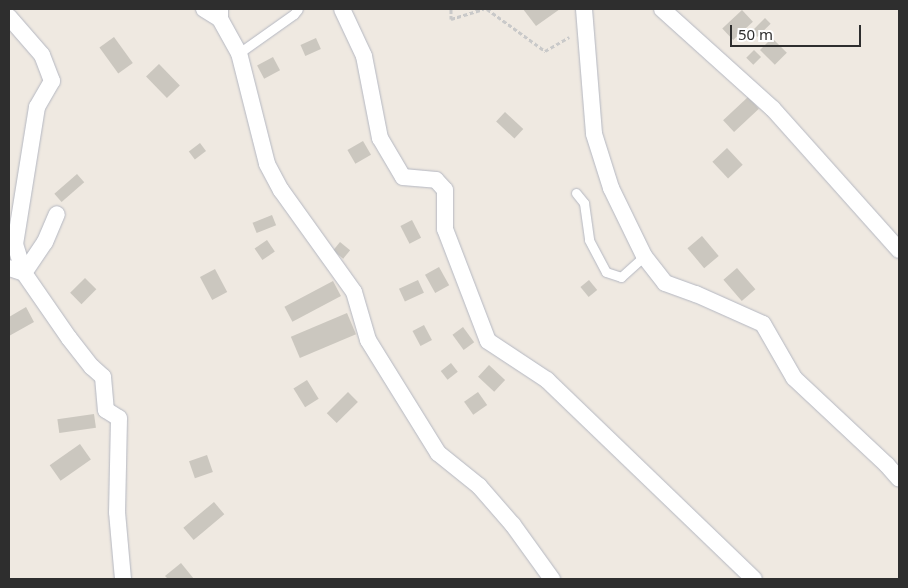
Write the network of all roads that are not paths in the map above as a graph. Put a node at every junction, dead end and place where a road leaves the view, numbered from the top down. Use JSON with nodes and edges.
{"nodes":[{"id":1,"x":204,"y":9,"type":"edge"},
{"id":2,"x":298,"y":9,"type":"edge"},
{"id":3,"x":342,"y":9,"type":"edge"},
{"id":4,"x":584,"y":9,"type":"edge"},
{"id":5,"x":662,"y":9,"type":"edge"},
{"id":6,"x":223,"y":12,"type":"edge"},
{"id":7,"x":9,"y":16,"type":"edge"},
{"id":8,"x":239,"y":53,"type":"junction"},
{"id":9,"x":576,"y":193,"type":"dead end"},
{"id":10,"x":57,"y":214,"type":"dead end"},
{"id":11,"x":899,"y":250,"type":"edge"},
{"id":12,"x":644,"y":256,"type":"junction"},
{"id":13,"x":16,"y":270,"type":"edge"},
{"id":14,"x":899,"y":478,"type":"edge"},
{"id":15,"x":123,"y":579,"type":"edge"},
{"id":16,"x":552,"y":579,"type":"edge"},
{"id":17,"x":754,"y":579,"type":"edge"}],
"edges":[{"from":1,"to":6,"type":"street"},
{"from":2,"to":8,"type":"lane"},
{"from":3,"to":17,"type":"street"},
{"from":4,"to":12,"type":"street"},
{"from":5,"to":11,"type":"street"},
{"from":6,"to":8,"type":"street"},
{"from":7,"to":13,"type":"street"},
{"from":8,"to":16,"type":"street"},
{"from":9,"to":12,"type":"lane"},
{"from":10,"to":13,"type":"street"},
{"from":12,"to":14,"type":"street"},
{"from":13,"to":15,"type":"street"}]}
